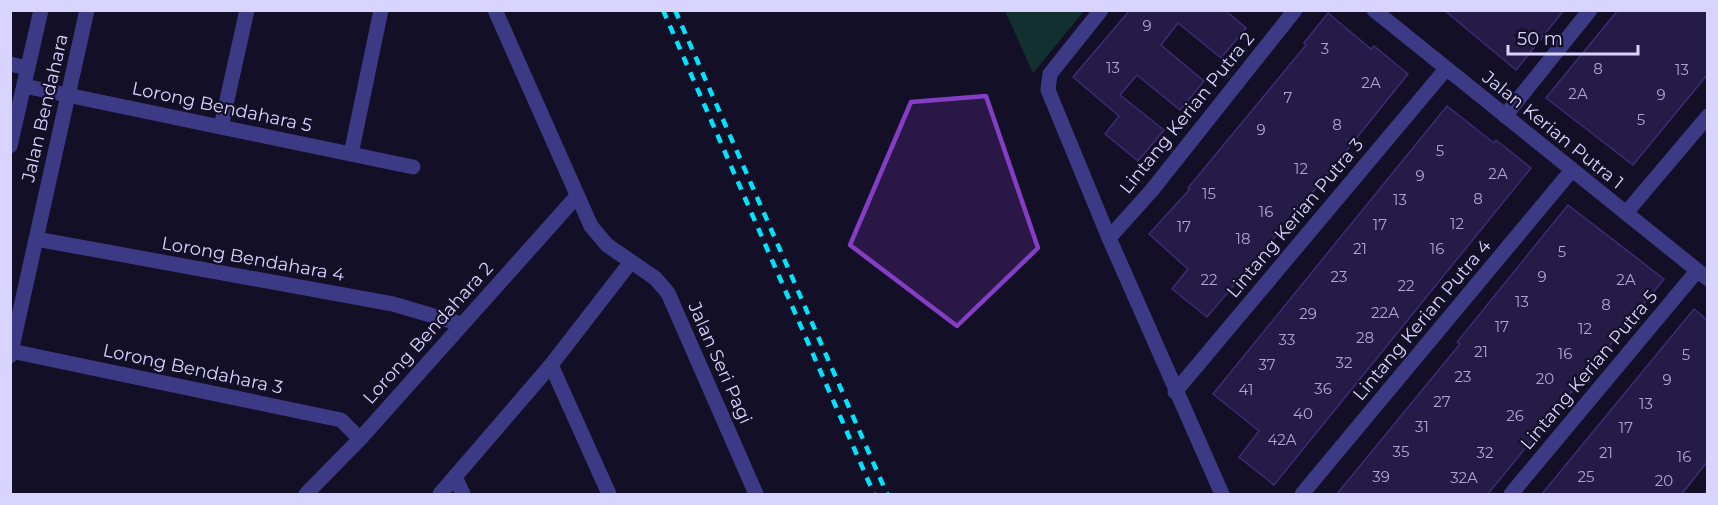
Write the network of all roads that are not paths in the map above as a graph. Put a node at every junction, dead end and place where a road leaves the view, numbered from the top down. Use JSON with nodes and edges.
{"nodes":[{"id":1,"x":41,"y":10,"type":"edge"},
{"id":2,"x":87,"y":10,"type":"edge"},
{"id":3,"x":247,"y":10,"type":"edge"},
{"id":4,"x":381,"y":10,"type":"edge"},
{"id":5,"x":495,"y":10,"type":"edge"},
{"id":6,"x":1101,"y":10,"type":"edge"},
{"id":7,"x":1295,"y":10,"type":"edge"},
{"id":8,"x":1590,"y":10,"type":"edge"},
{"id":9,"x":1380,"y":12,"type":"edge"},
{"id":10,"x":10,"y":64,"type":"edge"},
{"id":11,"x":27,"y":68,"type":"junction"},
{"id":12,"x":1446,"y":69,"type":"junction"},
{"id":13,"x":24,"y":86,"type":"junction"},
{"id":14,"x":68,"y":95,"type":"junction"},
{"id":15,"x":1505,"y":116,"type":"junction"},
{"id":16,"x":1707,"y":116,"type":"edge"},
{"id":17,"x":221,"y":127,"type":"junction"},
{"id":18,"x":10,"y":147,"type":"edge"},
{"id":19,"x":351,"y":154,"type":"junction"},
{"id":20,"x":413,"y":167,"type":"dead end"},
{"id":21,"x":1572,"y":170,"type":"junction"},
{"id":22,"x":577,"y":196,"type":"junction"},
{"id":23,"x":1626,"y":213,"type":"junction"},
{"id":24,"x":1108,"y":238,"type":"junction"},
{"id":25,"x":36,"y":239,"type":"junction"},
{"id":26,"x":630,"y":263,"type":"junction"},
{"id":27,"x":1702,"y":275,"type":"edge"},
{"id":28,"x":461,"y":324,"type":"junction"},
{"id":29,"x":11,"y":353,"type":"edge"},
{"id":30,"x":551,"y":365,"type":"junction"},
{"id":31,"x":1174,"y":392,"type":"junction"},
{"id":32,"x":360,"y":439,"type":"junction"},
{"id":33,"x":455,"y":477,"type":"junction"},
{"id":34,"x":306,"y":495,"type":"edge"},
{"id":35,"x":440,"y":495,"type":"edge"},
{"id":36,"x":463,"y":495,"type":"edge"},
{"id":37,"x":609,"y":495,"type":"edge"},
{"id":38,"x":756,"y":495,"type":"edge"},
{"id":39,"x":1222,"y":495,"type":"edge"},
{"id":40,"x":1302,"y":495,"type":"edge"},
{"id":41,"x":1511,"y":495,"type":"edge"}],
"edges":[{"from":1,"to":11,"type":"street"},
{"from":2,"to":14,"type":"street","name":"Jalan Bendahara"},
{"from":3,"to":17,"type":"street"},
{"from":4,"to":19,"type":"street"},
{"from":5,"to":22,"type":"street","name":"Jalan Seri Pagi"},
{"from":6,"to":24,"type":"street"},
{"from":7,"to":24,"type":"street","name":"Lintang Kerian Putra 2"},
{"from":8,"to":15,"type":"street"},
{"from":9,"to":12,"type":"street","name":"Jalan Kerian Putra 1"},
{"from":10,"to":11,"type":"street"},
{"from":11,"to":13,"type":"street"},
{"from":12,"to":15,"type":"street","name":"Jalan Kerian Putra 1"},
{"from":12,"to":31,"type":"street","name":"Lintang Kerian Putra 3"},
{"from":13,"to":14,"type":"street","name":"Lorong Bendahara 5"},
{"from":13,"to":18,"type":"street"},
{"from":14,"to":17,"type":"street","name":"Lorong Bendahara 5"},
{"from":14,"to":25,"type":"street","name":"Jalan Bendahara"},
{"from":15,"to":21,"type":"street","name":"Jalan Kerian Putra 1"},
{"from":16,"to":23,"type":"street"},
{"from":17,"to":19,"type":"street","name":"Lorong Bendahara 5"},
{"from":19,"to":20,"type":"street","name":"Lorong Bendahara 5"},
{"from":21,"to":23,"type":"street","name":"Jalan Kerian Putra 1"},
{"from":21,"to":40,"type":"street","name":"Lintang Kerian Putra 4"},
{"from":22,"to":26,"type":"street","name":"Jalan Seri Pagi"},
{"from":22,"to":28,"type":"street","name":"Lorong Bendahara 2"},
{"from":23,"to":27,"type":"street","name":"Jalan Kerian Putra 1"},
{"from":24,"to":31,"type":"street"},
{"from":25,"to":28,"type":"street","name":"Lorong Bendahara 4"},
{"from":25,"to":29,"type":"street","name":"Jalan Bendahara"},
{"from":26,"to":30,"type":"street"},
{"from":26,"to":38,"type":"street","name":"Jalan Seri Pagi"},
{"from":27,"to":41,"type":"street","name":"Lintang Kerian Putra 5"},
{"from":28,"to":32,"type":"street","name":"Lorong Bendahara 2"},
{"from":29,"to":32,"type":"street","name":"Lorong Bendahara 3"},
{"from":30,"to":33,"type":"street"},
{"from":30,"to":37,"type":"street"},
{"from":31,"to":39,"type":"street"},
{"from":32,"to":34,"type":"street","name":"Lorong Bendahara 2"},
{"from":33,"to":35,"type":"street"},
{"from":33,"to":36,"type":"street"}]}
